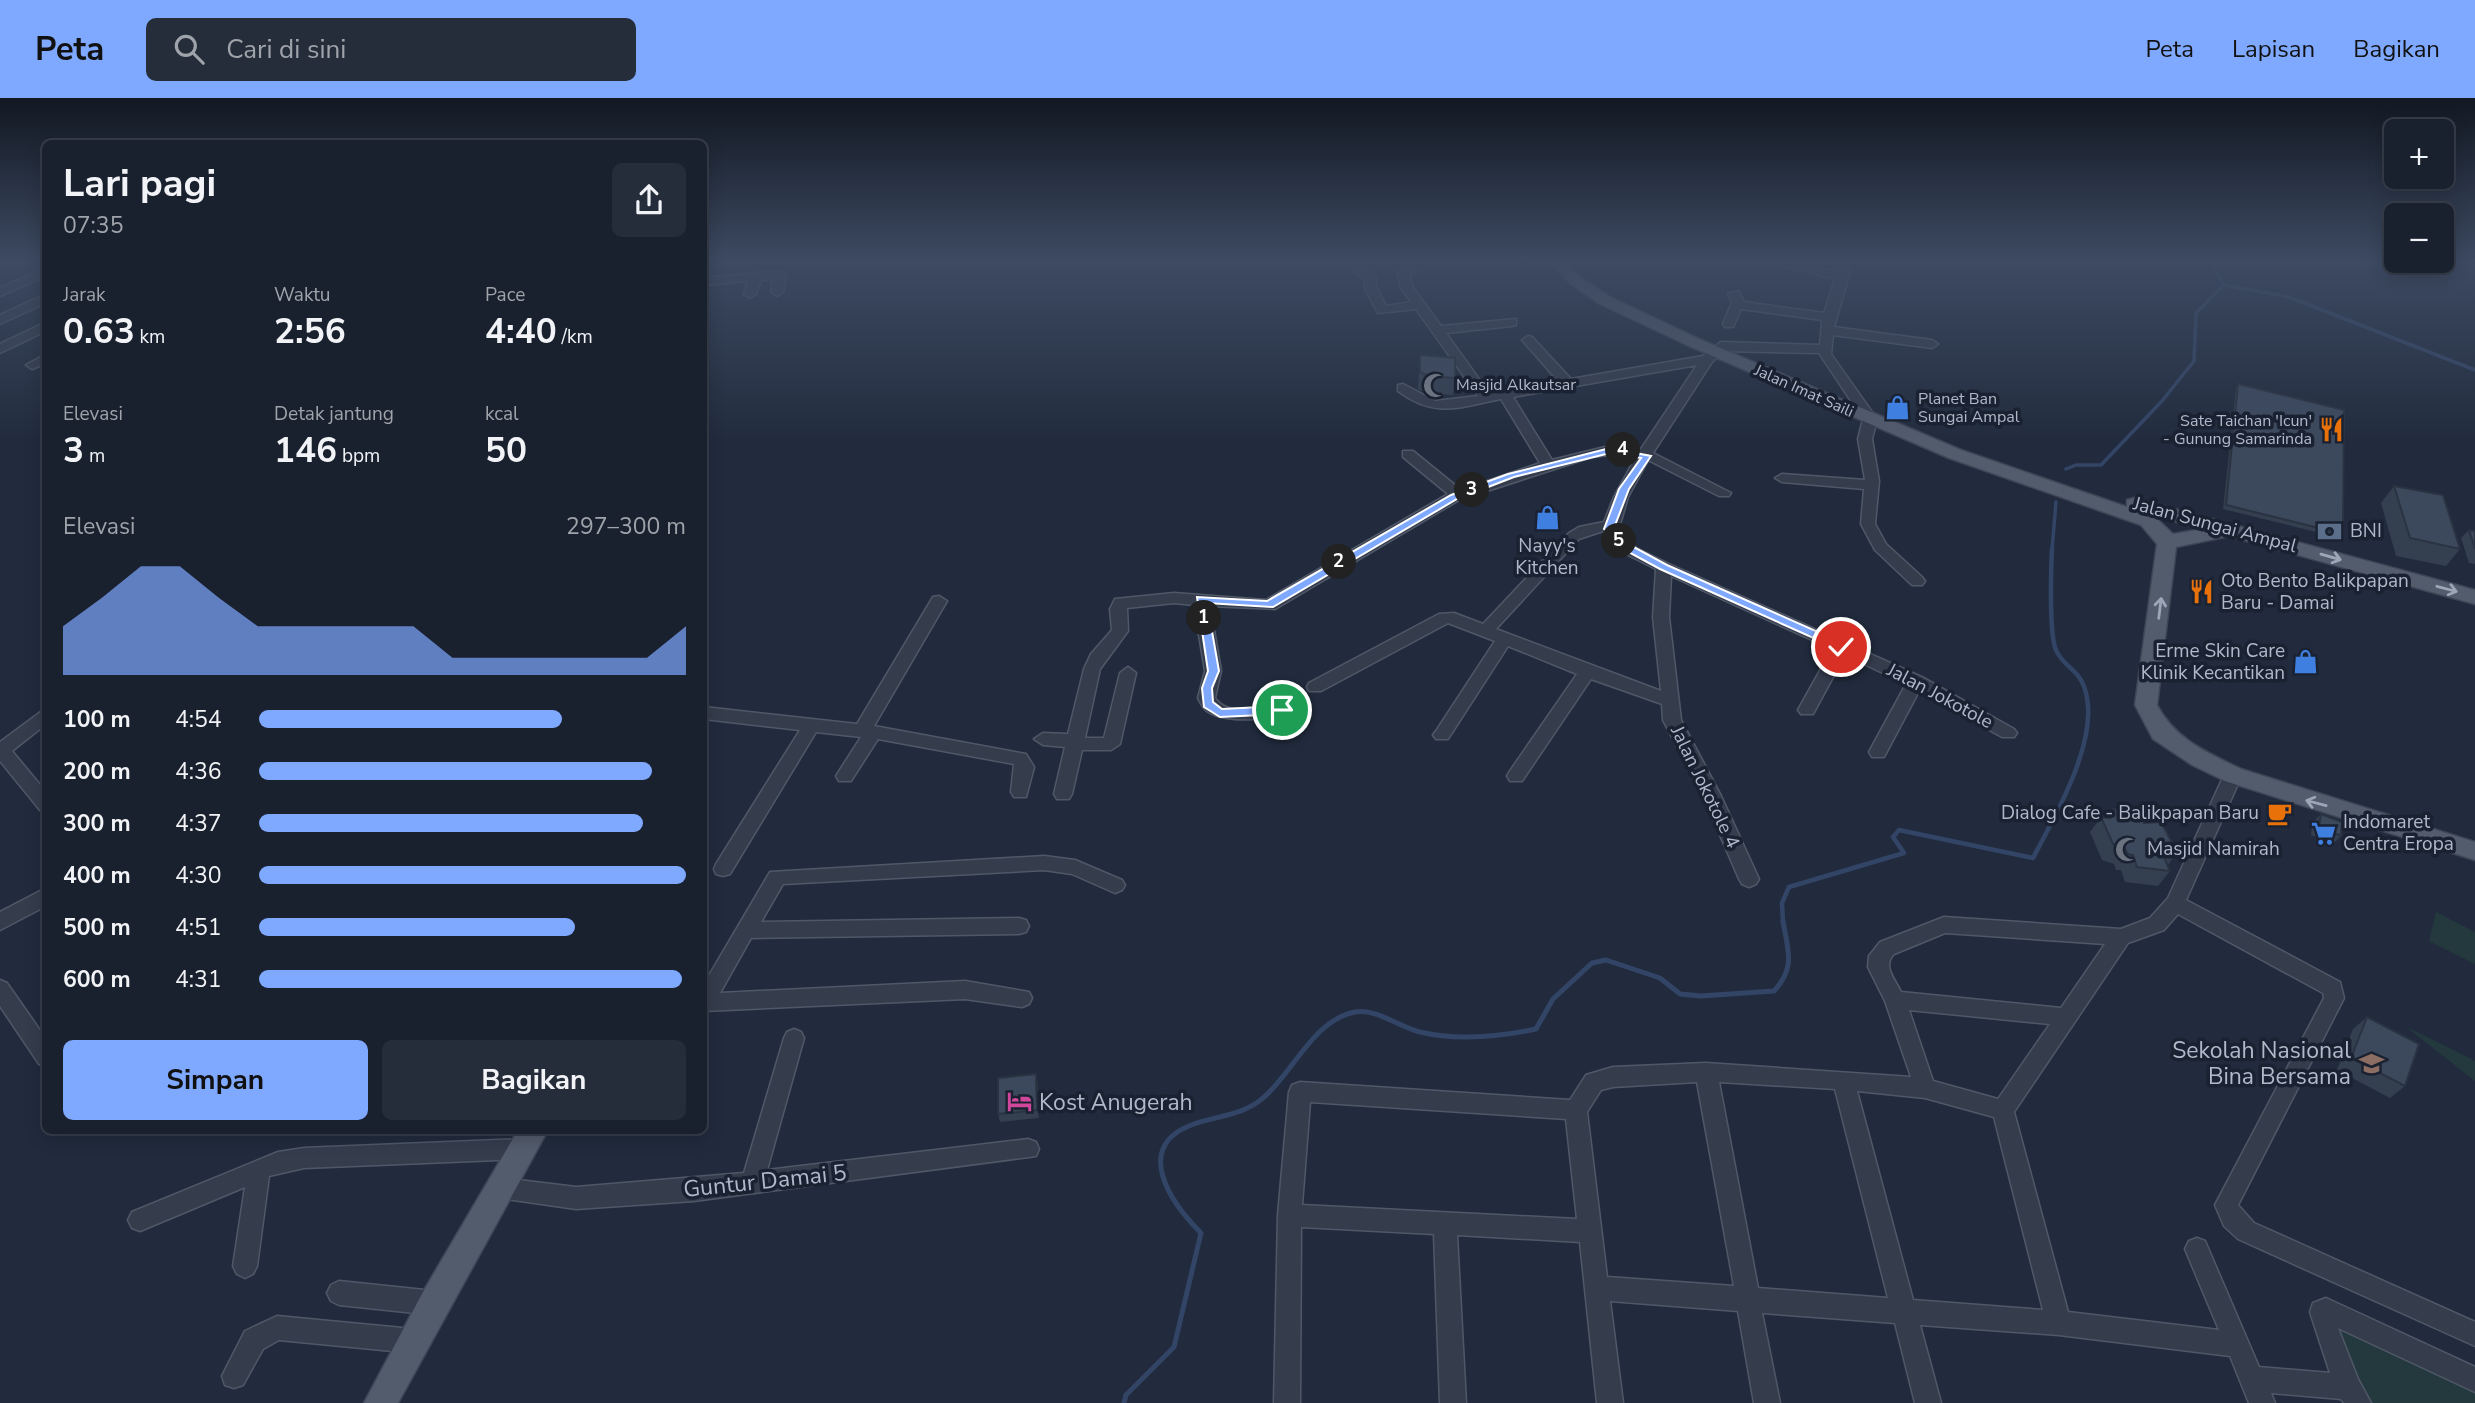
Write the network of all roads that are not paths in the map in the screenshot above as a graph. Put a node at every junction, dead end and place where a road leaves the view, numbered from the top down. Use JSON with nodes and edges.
{"nodes":[{"id":1,"x":1432,"y":322,"type":"edge"},
{"id":2,"x":1512,"y":322,"type":"dead end"},
{"id":3,"x":1653,"y":322,"type":"edge"},
{"id":4,"x":1820,"y":322,"type":"edge"},
{"id":5,"x":1828,"y":324,"type":"junction"},
{"id":6,"x":42,"y":328,"type":"edge"},
{"id":7,"x":1438,"y":330,"type":"junction"},
{"id":8,"x":1528,"y":340,"type":"dead end"},
{"id":9,"x":1932,"y":344,"type":"dead end"},
{"id":10,"x":0,"y":349,"type":"edge"},
{"id":11,"x":1824,"y":349,"type":"junction"},
{"id":12,"x":1717,"y":351,"type":"junction"},
{"id":13,"x":42,"y":360,"type":"edge"},
{"id":14,"x":32,"y":365,"type":"dead end"},
{"id":15,"x":1569,"y":385,"type":"junction"},
{"id":16,"x":1404,"y":388,"type":"dead end"},
{"id":17,"x":1505,"y":395,"type":"junction"},
{"id":18,"x":1486,"y":398,"type":"junction"},
{"id":19,"x":1864,"y":412,"type":"junction"},
{"id":20,"x":1408,"y":454,"type":"dead end"},
{"id":21,"x":1647,"y":456,"type":"junction"},
{"id":22,"x":1548,"y":465,"type":"junction"},
{"id":23,"x":1782,"y":478,"type":"dead end"},
{"id":24,"x":1871,"y":485,"type":"junction"},
{"id":25,"x":2067,"y":490,"type":"junction"},
{"id":26,"x":1724,"y":493,"type":"dead end"},
{"id":27,"x":1458,"y":495,"type":"junction"},
{"id":28,"x":1610,"y":525,"type":"junction"},
{"id":29,"x":2235,"y":530,"type":"junction"},
{"id":30,"x":2164,"y":538,"type":"junction"},
{"id":31,"x":1664,"y":567,"type":"junction"},
{"id":32,"x":1917,"y":581,"type":"dead end"},
{"id":33,"x":2475,"y":597,"type":"edge"},
{"id":34,"x":1201,"y":599,"type":"junction"},
{"id":35,"x":939,"y":601,"type":"dead end"},
{"id":36,"x":1485,"y":631,"type":"junction"},
{"id":37,"x":1504,"y":640,"type":"junction"},
{"id":38,"x":1841,"y":647,"type":"junction"},
{"id":39,"x":1587,"y":672,"type":"junction"},
{"id":40,"x":1128,"y":673,"type":"dead end"},
{"id":41,"x":1916,"y":681,"type":"junction"},
{"id":42,"x":1315,"y":687,"type":"dead end"},
{"id":43,"x":1668,"y":699,"type":"junction"},
{"id":44,"x":1297,"y":702,"type":"dead end"},
{"id":45,"x":1807,"y":710,"type":"dead end"},
{"id":46,"x":707,"y":713,"type":"edge"},
{"id":47,"x":42,"y":717,"type":"edge"},
{"id":48,"x":811,"y":726,"type":"junction"},
{"id":49,"x":868,"y":731,"type":"junction"},
{"id":50,"x":2008,"y":733,"type":"dead end"},
{"id":51,"x":1443,"y":735,"type":"dead end"},
{"id":52,"x":1043,"y":739,"type":"dead end"},
{"id":53,"x":1074,"y":743,"type":"junction"},
{"id":54,"x":0,"y":751,"type":"edge"},
{"id":55,"x":1878,"y":752,"type":"dead end"},
{"id":56,"x":2233,"y":775,"type":"junction"},
{"id":57,"x":845,"y":776,"type":"dead end"},
{"id":58,"x":1516,"y":776,"type":"dead end"},
{"id":59,"x":1020,"y":792,"type":"dead end"},
{"id":60,"x":1063,"y":794,"type":"dead end"},
{"id":61,"x":42,"y":800,"type":"edge"},
{"id":62,"x":2475,"y":851,"type":"edge"},
{"id":63,"x":723,"y":869,"type":"dead end"},
{"id":64,"x":1749,"y":879,"type":"dead end"},
{"id":65,"x":1115,"y":885,"type":"dead end"},
{"id":66,"x":42,"y":898,"type":"edge"},
{"id":67,"x":2175,"y":903,"type":"junction"},
{"id":68,"x":0,"y":922,"type":"edge"},
{"id":69,"x":1019,"y":926,"type":"dead end"},
{"id":70,"x":744,"y":930,"type":"junction"},
{"id":71,"x":2121,"y":937,"type":"junction"},
{"id":72,"x":0,"y":989,"type":"edge"},
{"id":73,"x":707,"y":996,"type":"edge"},
{"id":74,"x":1022,"y":998,"type":"dead end"},
{"id":75,"x":1895,"y":1000,"type":"junction"},
{"id":76,"x":707,"y":1001,"type":"edge"},
{"id":77,"x":2067,"y":1017,"type":"junction"},
{"id":78,"x":794,"y":1038,"type":"dead end"},
{"id":79,"x":42,"y":1051,"type":"edge"},
{"id":80,"x":1706,"y":1072,"type":"junction"},
{"id":81,"x":1843,"y":1080,"type":"junction"},
{"id":82,"x":1925,"y":1088,"type":"junction"},
{"id":83,"x":1576,"y":1110,"type":"junction"},
{"id":84,"x":2003,"y":1110,"type":"junction"},
{"id":85,"x":529,"y":1140,"type":"edge"},
{"id":86,"x":1028,"y":1149,"type":"dead end"},
{"id":87,"x":259,"y":1170,"type":"junction"},
{"id":88,"x":752,"y":1183,"type":"junction"},
{"id":89,"x":501,"y":1189,"type":"junction"},
{"id":90,"x":1290,"y":1215,"type":"junction"},
{"id":91,"x":140,"y":1220,"type":"dead end"},
{"id":92,"x":1445,"y":1223,"type":"junction"},
{"id":93,"x":1589,"y":1231,"type":"junction"},
{"id":94,"x":2197,"y":1249,"type":"dead end"},
{"id":95,"x":245,"y":1266,"type":"dead end"},
{"id":96,"x":1597,"y":1288,"type":"junction"},
{"id":97,"x":339,"y":1293,"type":"dead end"},
{"id":98,"x":1748,"y":1300,"type":"junction"},
{"id":99,"x":434,"y":1303,"type":"junction"},
{"id":100,"x":1904,"y":1311,"type":"junction"},
{"id":101,"x":2059,"y":1323,"type":"junction"},
{"id":102,"x":2475,"y":1334,"type":"edge"},
{"id":103,"x":413,"y":1341,"type":"junction"},
{"id":104,"x":2236,"y":1344,"type":"junction"},
{"id":105,"x":234,"y":1376,"type":"dead end"},
{"id":106,"x":2250,"y":1379,"type":"junction"},
{"id":107,"x":2475,"y":1380,"type":"edge"},
{"id":108,"x":2353,"y":1395,"type":"edge"},
{"id":109,"x":380,"y":1403,"type":"edge"},
{"id":110,"x":1287,"y":1403,"type":"edge"},
{"id":111,"x":1453,"y":1403,"type":"edge"},
{"id":112,"x":1610,"y":1403,"type":"edge"},
{"id":113,"x":1767,"y":1403,"type":"edge"},
{"id":114,"x":1928,"y":1403,"type":"edge"},
{"id":115,"x":2262,"y":1403,"type":"edge"}],
"edges":[{"from":1,"to":7,"type":"street"},
{"from":2,"to":7,"type":"street"},
{"from":3,"to":12,"type":"main road","name":"Jalan Imat Saili"},
{"from":4,"to":5,"type":"street"},
{"from":5,"to":9,"type":"street"},
{"from":5,"to":11,"type":"street"},
{"from":6,"to":10,"type":"street"},
{"from":7,"to":18,"type":"street"},
{"from":8,"to":15,"type":"street"},
{"from":11,"to":12,"type":"street"},
{"from":11,"to":19,"type":"street"},
{"from":12,"to":15,"type":"street"},
{"from":12,"to":19,"type":"main road","name":"Jalan Imat Saili"},
{"from":12,"to":21,"type":"street"},
{"from":13,"to":14,"type":"street"},
{"from":15,"to":17,"type":"street"},
{"from":16,"to":18,"type":"street"},
{"from":17,"to":18,"type":"street"},
{"from":17,"to":22,"type":"street"},
{"from":19,"to":24,"type":"street"},
{"from":19,"to":25,"type":"main road","name":"Jalan Sungai Ampal"},
{"from":20,"to":27,"type":"street"},
{"from":21,"to":22,"type":"street"},
{"from":21,"to":26,"type":"street"},
{"from":21,"to":28,"type":"street"},
{"from":22,"to":27,"type":"street"},
{"from":23,"to":24,"type":"street"},
{"from":24,"to":32,"type":"street"},
{"from":25,"to":29,"type":"main road","name":"Jalan Sungai Ampal"},
{"from":25,"to":30,"type":"main road"},
{"from":27,"to":34,"type":"street"},
{"from":28,"to":31,"type":"street","name":"Jalan Jokotole"},
{"from":28,"to":36,"type":"street"},
{"from":29,"to":30,"type":"main road"},
{"from":29,"to":33,"type":"main road","name":"Jalan Sungai Ampal","one_way":true},
{"from":56,"to":30,"type":"main road","one_way":true},
{"from":31,"to":38,"type":"street","name":"Jalan Jokotole"},
{"from":31,"to":43,"type":"street","name":"Jalan Jokotole 4"},
{"from":34,"to":44,"type":"street"},
{"from":34,"to":53,"type":"street"},
{"from":35,"to":49,"type":"street"},
{"from":36,"to":37,"type":"street"},
{"from":36,"to":42,"type":"street"},
{"from":37,"to":39,"type":"street"},
{"from":37,"to":51,"type":"street"},
{"from":38,"to":41,"type":"street","name":"Jalan Jokotole"},
{"from":38,"to":45,"type":"street"},
{"from":39,"to":43,"type":"street"},
{"from":39,"to":58,"type":"street"},
{"from":40,"to":53,"type":"street"},
{"from":41,"to":50,"type":"street","name":"Jalan Jokotole"},
{"from":41,"to":55,"type":"street"},
{"from":43,"to":64,"type":"street","name":"Jalan Jokotole 4"},
{"from":46,"to":48,"type":"street"},
{"from":47,"to":54,"type":"street"},
{"from":48,"to":49,"type":"street"},
{"from":48,"to":63,"type":"street"},
{"from":49,"to":57,"type":"street"},
{"from":49,"to":59,"type":"street"},
{"from":52,"to":53,"type":"street"},
{"from":53,"to":60,"type":"street"},
{"from":54,"to":61,"type":"street"},
{"from":62,"to":56,"type":"main road","one_way":true},
{"from":56,"to":67,"type":"street"},
{"from":65,"to":70,"type":"street"},
{"from":66,"to":68,"type":"street"},
{"from":67,"to":71,"type":"street"},
{"from":67,"to":102,"type":"street"},
{"from":69,"to":70,"type":"street"},
{"from":70,"to":73,"type":"street"},
{"from":71,"to":75,"type":"street"},
{"from":71,"to":77,"type":"street"},
{"from":72,"to":79,"type":"street"},
{"from":74,"to":76,"type":"street"},
{"from":75,"to":77,"type":"street"},
{"from":75,"to":82,"type":"street"},
{"from":77,"to":84,"type":"street"},
{"from":78,"to":88,"type":"street"},
{"from":80,"to":81,"type":"street"},
{"from":80,"to":83,"type":"street"},
{"from":80,"to":98,"type":"street"},
{"from":81,"to":82,"type":"street"},
{"from":81,"to":100,"type":"street"},
{"from":82,"to":84,"type":"street"},
{"from":83,"to":90,"type":"street"},
{"from":83,"to":93,"type":"street"},
{"from":84,"to":101,"type":"street"},
{"from":85,"to":87,"type":"street"},
{"from":85,"to":89,"type":"main road"},
{"from":86,"to":88,"type":"street","name":"Guntur Damai 5"},
{"from":87,"to":91,"type":"street"},
{"from":87,"to":95,"type":"street"},
{"from":88,"to":89,"type":"street","name":"Guntur Damai 5"},
{"from":89,"to":99,"type":"main road"},
{"from":90,"to":92,"type":"street"},
{"from":90,"to":110,"type":"street"},
{"from":92,"to":93,"type":"street"},
{"from":92,"to":111,"type":"street"},
{"from":93,"to":96,"type":"street"},
{"from":94,"to":104,"type":"street"},
{"from":96,"to":98,"type":"street"},
{"from":96,"to":112,"type":"street"},
{"from":97,"to":99,"type":"street"},
{"from":98,"to":100,"type":"street"},
{"from":98,"to":113,"type":"street"},
{"from":99,"to":103,"type":"main road"},
{"from":100,"to":101,"type":"street"},
{"from":100,"to":114,"type":"street"},
{"from":101,"to":104,"type":"street"},
{"from":103,"to":105,"type":"street"},
{"from":103,"to":109,"type":"main road"},
{"from":104,"to":106,"type":"street"},
{"from":106,"to":108,"type":"street"},
{"from":106,"to":115,"type":"street"},
{"from":107,"to":108,"type":"street"}]}
